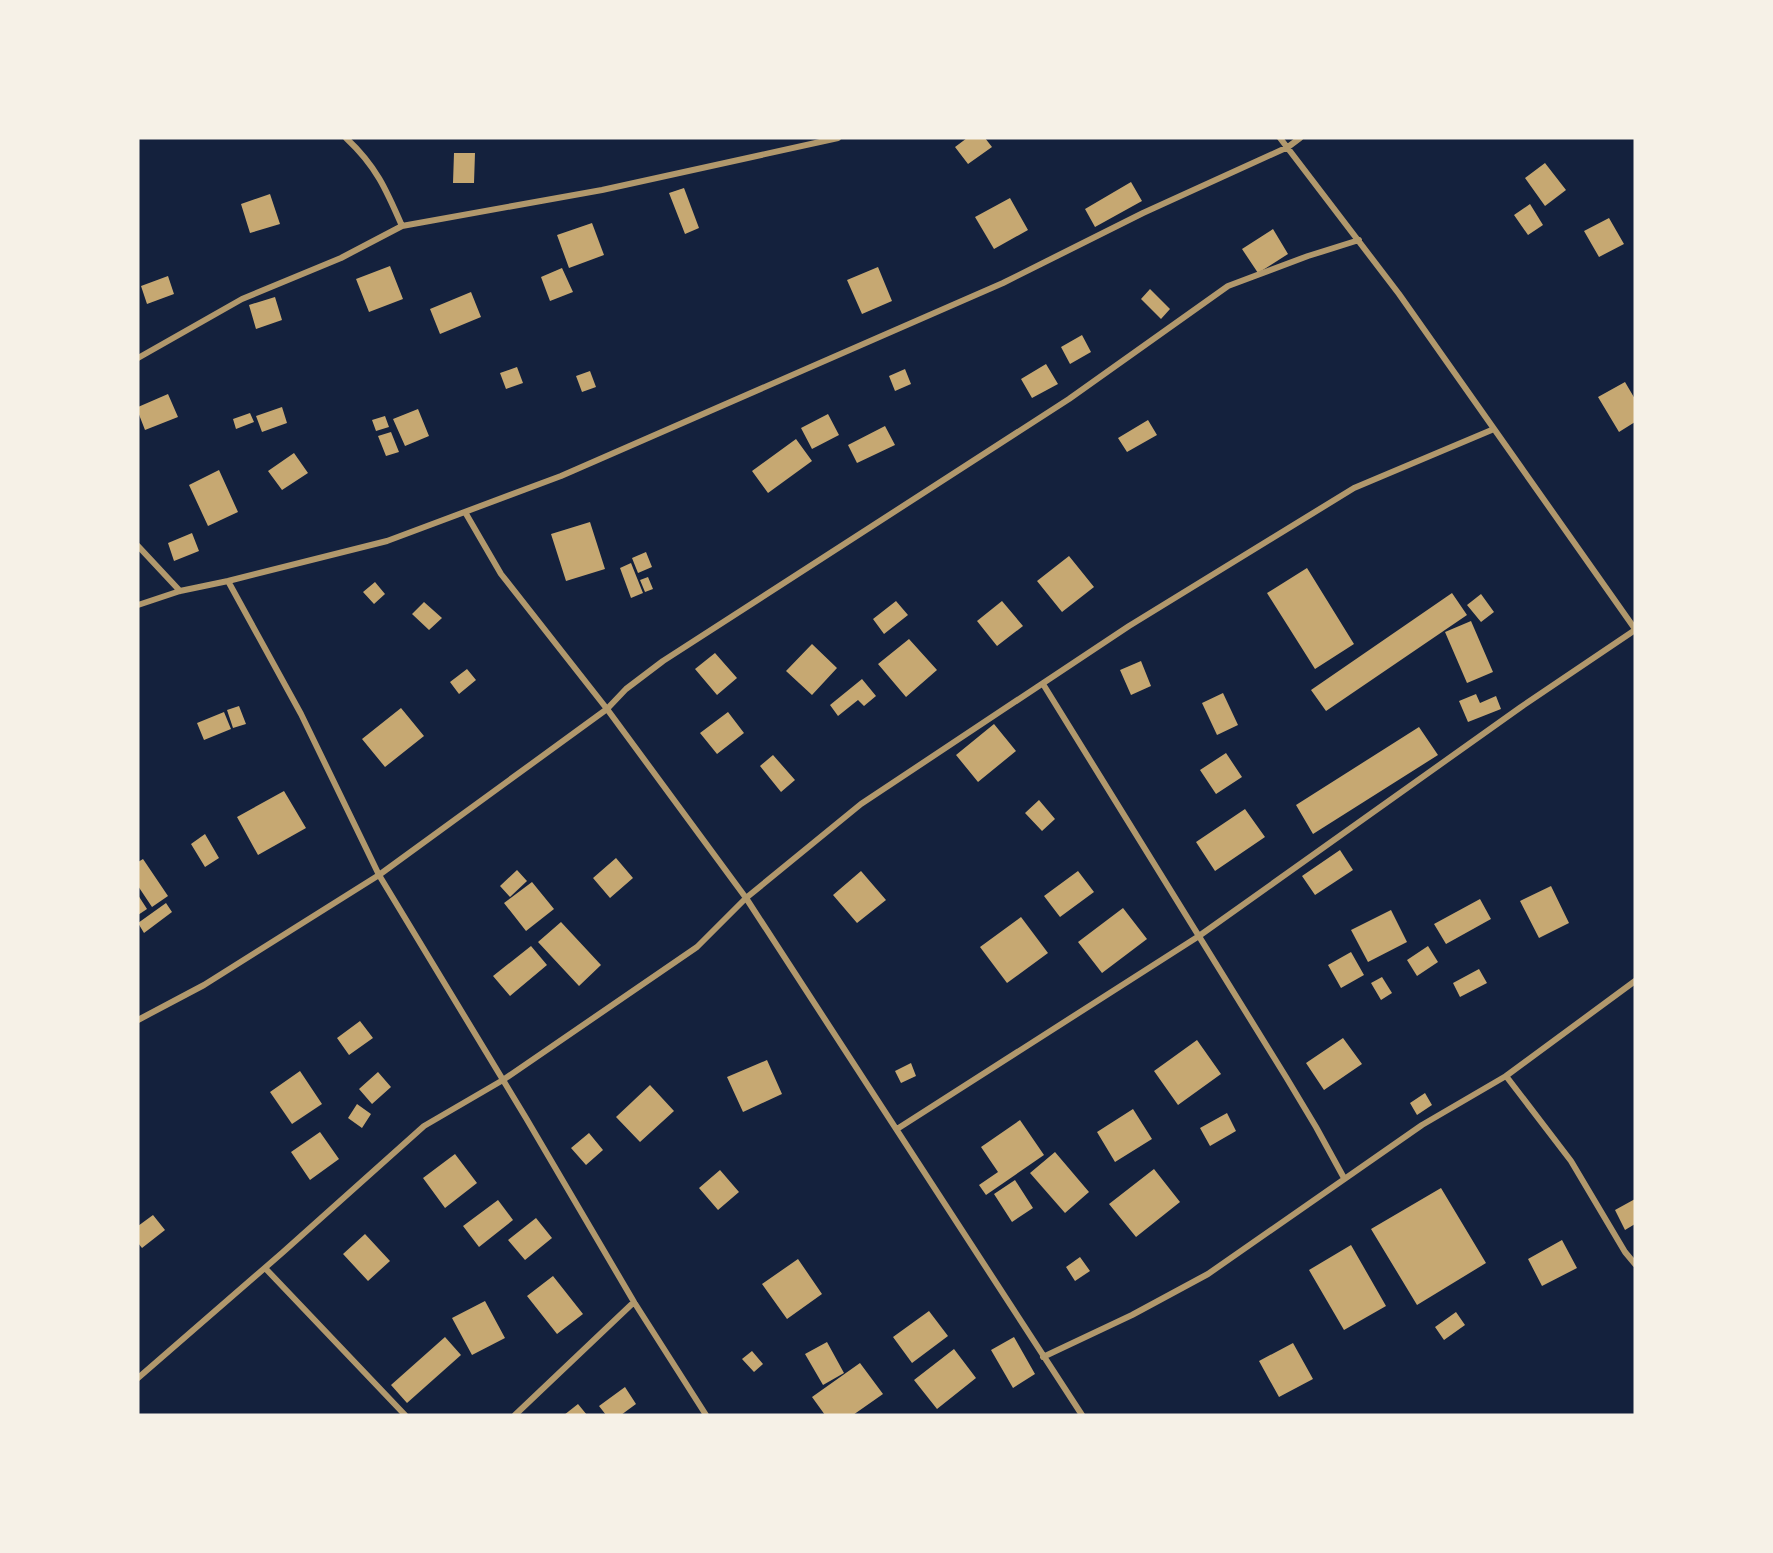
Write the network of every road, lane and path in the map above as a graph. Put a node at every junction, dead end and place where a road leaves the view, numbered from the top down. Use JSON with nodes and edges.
{"nodes":[{"id":1,"x":346,"y":138,"type":"edge"},
{"id":2,"x":838,"y":138,"type":"edge"},
{"id":3,"x":1280,"y":138,"type":"edge"},
{"id":4,"x":1300,"y":138,"type":"edge"},
{"id":5,"x":1287,"y":147,"type":"junction"},
{"id":6,"x":402,"y":226,"type":"junction"},
{"id":7,"x":1359,"y":240,"type":"junction"},
{"id":8,"x":138,"y":358,"type":"edge"},
{"id":9,"x":1494,"y":429,"type":"junction"},
{"id":10,"x":465,"y":512,"type":"junction"},
{"id":11,"x":138,"y":546,"type":"edge"},
{"id":12,"x":228,"y":581,"type":"junction"},
{"id":13,"x":180,"y":591,"type":"junction"},
{"id":14,"x":138,"y":605,"type":"edge"},
{"id":15,"x":1635,"y":630,"type":"edge"},
{"id":16,"x":1043,"y":684,"type":"junction"},
{"id":17,"x":607,"y":709,"type":"junction"},
{"id":18,"x":379,"y":875,"type":"junction"},
{"id":19,"x":746,"y":898,"type":"junction"},
{"id":20,"x":1199,"y":936,"type":"junction"},
{"id":21,"x":1635,"y":981,"type":"edge"},
{"id":22,"x":138,"y":1020,"type":"edge"},
{"id":23,"x":1506,"y":1076,"type":"junction"},
{"id":24,"x":503,"y":1080,"type":"junction"},
{"id":25,"x":897,"y":1129,"type":"junction"},
{"id":26,"x":1344,"y":1178,"type":"junction"},
{"id":27,"x":1635,"y":1264,"type":"edge"},
{"id":28,"x":265,"y":1268,"type":"junction"},
{"id":29,"x":634,"y":1302,"type":"junction"},
{"id":30,"x":1043,"y":1357,"type":"junction"},
{"id":31,"x":138,"y":1378,"type":"edge"},
{"id":32,"x":405,"y":1415,"type":"edge"},
{"id":33,"x":515,"y":1415,"type":"edge"},
{"id":34,"x":706,"y":1415,"type":"edge"},
{"id":35,"x":1082,"y":1415,"type":"edge"}],
"edges":[{"from":1,"to":6,"type":"street"},
{"from":2,"to":6,"type":"street"},
{"from":3,"to":5,"type":"street"},
{"from":4,"to":5,"type":"street"},
{"from":5,"to":7,"type":"street"},
{"from":5,"to":10,"type":"street"},
{"from":6,"to":8,"type":"street"},
{"from":7,"to":9,"type":"street"},
{"from":7,"to":17,"type":"street"},
{"from":9,"to":15,"type":"street"},
{"from":9,"to":16,"type":"street"},
{"from":10,"to":12,"type":"street"},
{"from":10,"to":17,"type":"street"},
{"from":11,"to":13,"type":"street"},
{"from":12,"to":13,"type":"street"},
{"from":12,"to":18,"type":"street"},
{"from":13,"to":14,"type":"street"},
{"from":15,"to":20,"type":"street"},
{"from":16,"to":19,"type":"street"},
{"from":16,"to":20,"type":"street"},
{"from":17,"to":18,"type":"street"},
{"from":17,"to":19,"type":"street"},
{"from":18,"to":22,"type":"street"},
{"from":18,"to":24,"type":"street"},
{"from":19,"to":24,"type":"street"},
{"from":19,"to":25,"type":"street"},
{"from":20,"to":25,"type":"street"},
{"from":20,"to":26,"type":"street"},
{"from":21,"to":23,"type":"street"},
{"from":23,"to":26,"type":"street"},
{"from":23,"to":27,"type":"street"},
{"from":24,"to":28,"type":"street"},
{"from":24,"to":29,"type":"street"},
{"from":25,"to":30,"type":"street"},
{"from":26,"to":30,"type":"street"},
{"from":28,"to":31,"type":"street"},
{"from":28,"to":32,"type":"street"},
{"from":29,"to":33,"type":"street"},
{"from":29,"to":34,"type":"street"},
{"from":30,"to":35,"type":"street"}]}
